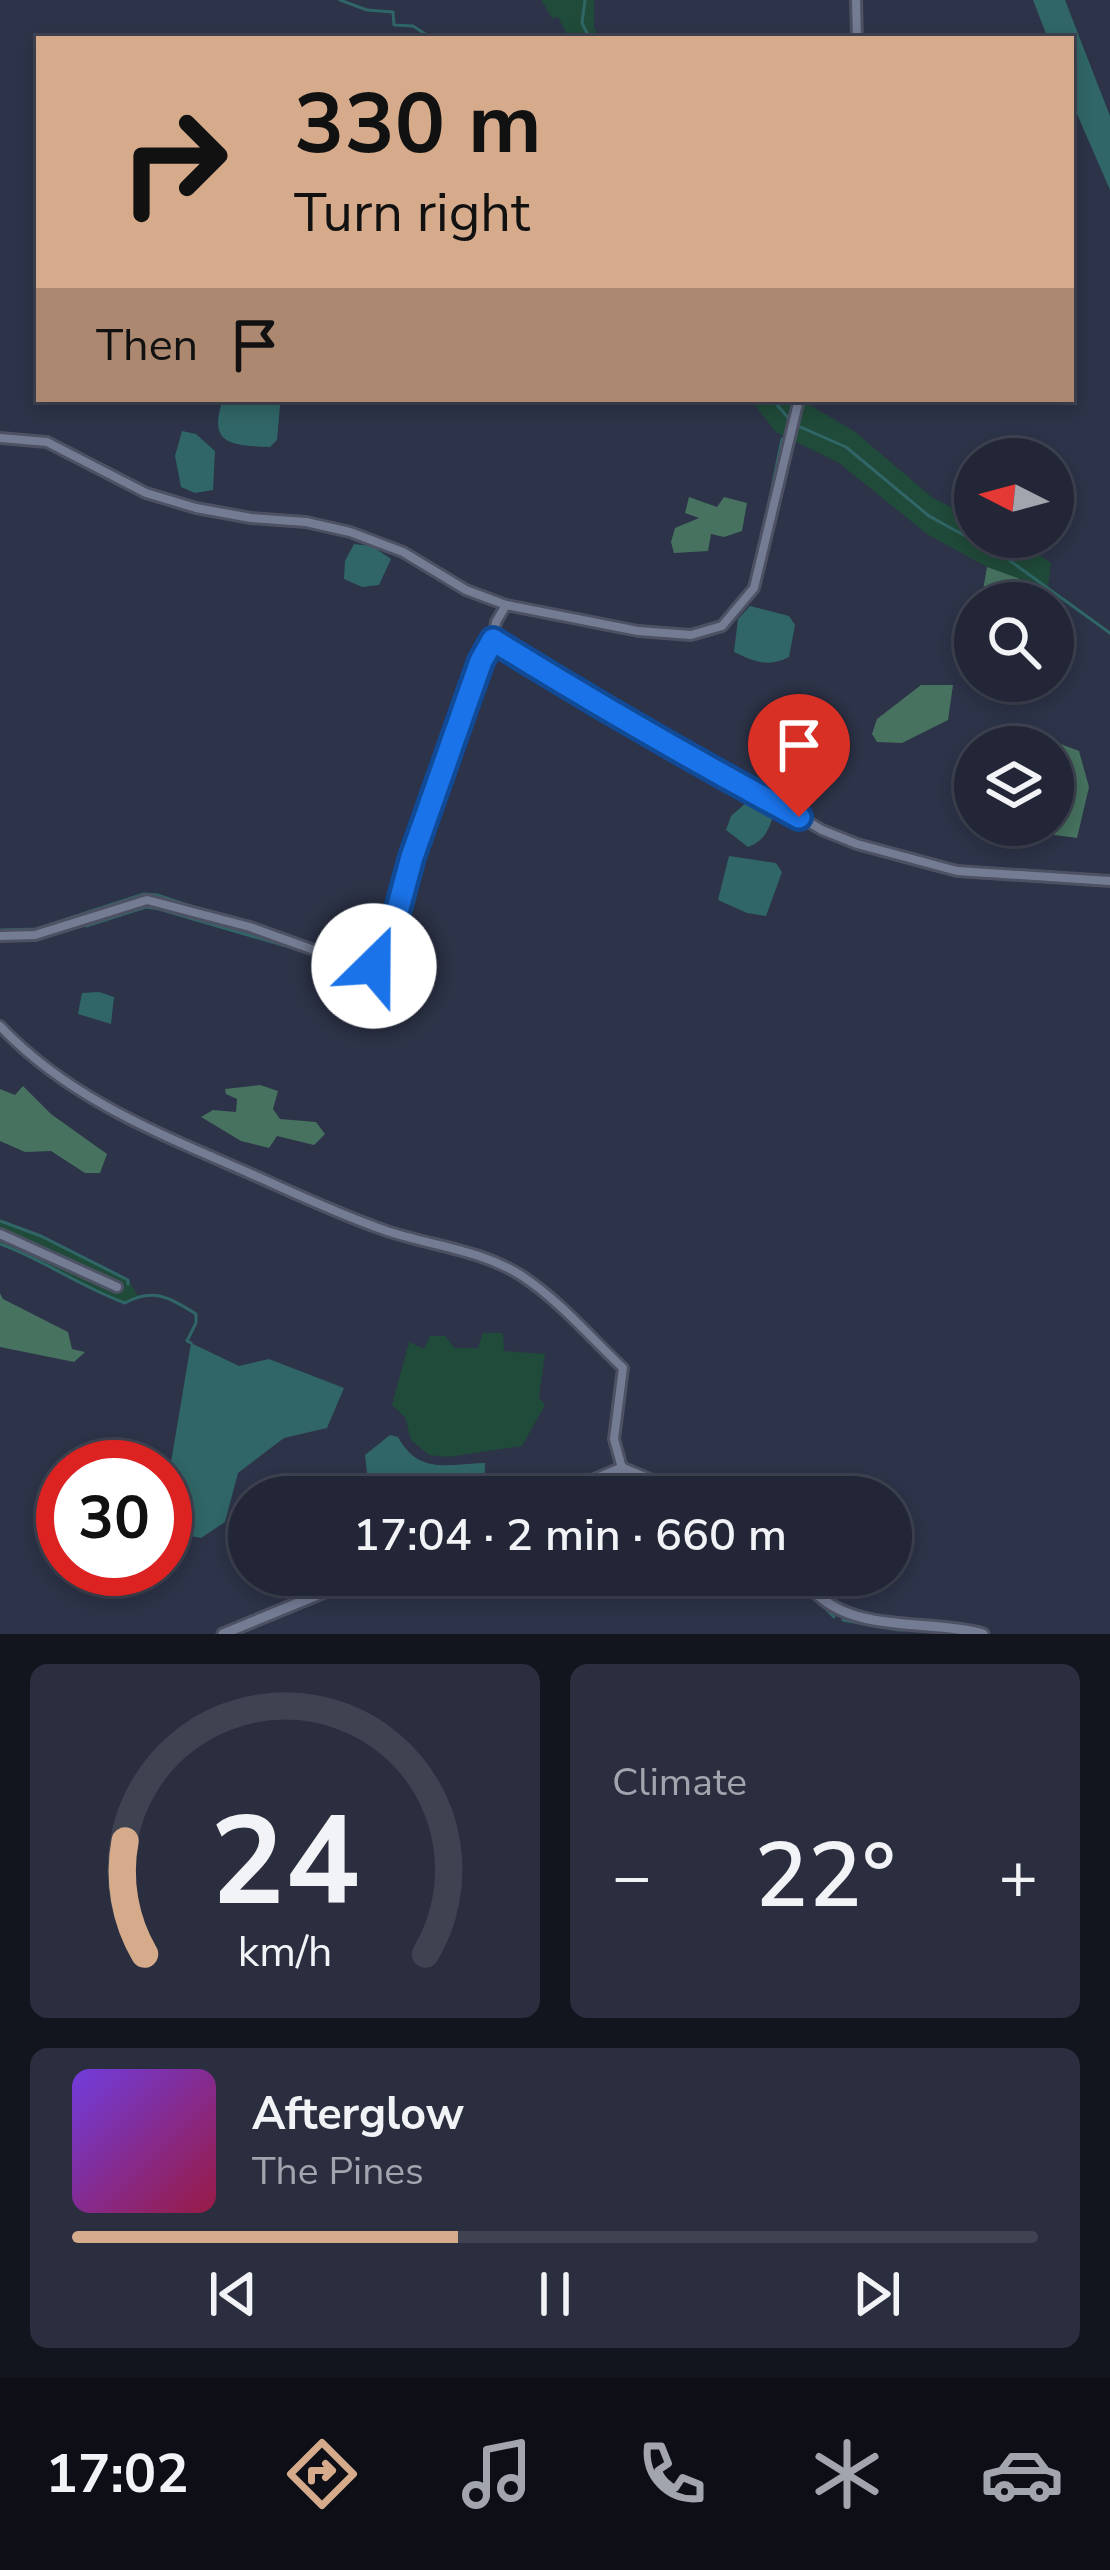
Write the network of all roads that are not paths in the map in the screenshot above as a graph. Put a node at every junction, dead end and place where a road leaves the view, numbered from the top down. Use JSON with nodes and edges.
{"nodes":[{"id":1,"x":856,"y":0,"type":"edge"},
{"id":2,"x":857,"y":36,"type":"edge"},
{"id":3,"x":799,"y":402,"type":"edge"},
{"id":4,"x":0,"y":438,"type":"edge"},
{"id":5,"x":506,"y":605,"type":"junction"},
{"id":6,"x":493,"y":640,"type":"junction"},
{"id":7,"x":1110,"y":881,"type":"edge"},
{"id":8,"x":0,"y":936,"type":"edge"},
{"id":9,"x":0,"y":1025,"type":"edge"},
{"id":10,"x":0,"y":1234,"type":"edge"},
{"id":11,"x":117,"y":1287,"type":"dead end"},
{"id":12,"x":622,"y":1468,"type":"junction"},
{"id":13,"x":603,"y":1476,"type":"edge"},
{"id":14,"x":641,"y":1476,"type":"edge"},
{"id":15,"x":315,"y":1596,"type":"edge"},
{"id":16,"x":820,"y":1596,"type":"edge"},
{"id":17,"x":223,"y":1634,"type":"edge"},
{"id":18,"x":983,"y":1634,"type":"edge"}],
"edges":[{"from":1,"to":2,"type":"street"},
{"from":3,"to":5,"type":"street"},
{"from":4,"to":5,"type":"street"},
{"from":5,"to":6,"type":"street"},
{"from":6,"to":7,"type":"street"},
{"from":6,"to":8,"type":"street"},
{"from":9,"to":12,"type":"street"},
{"from":10,"to":11,"type":"street"},
{"from":12,"to":13,"type":"street"},
{"from":12,"to":14,"type":"street"},
{"from":15,"to":17,"type":"street"},
{"from":16,"to":18,"type":"street"}]}
